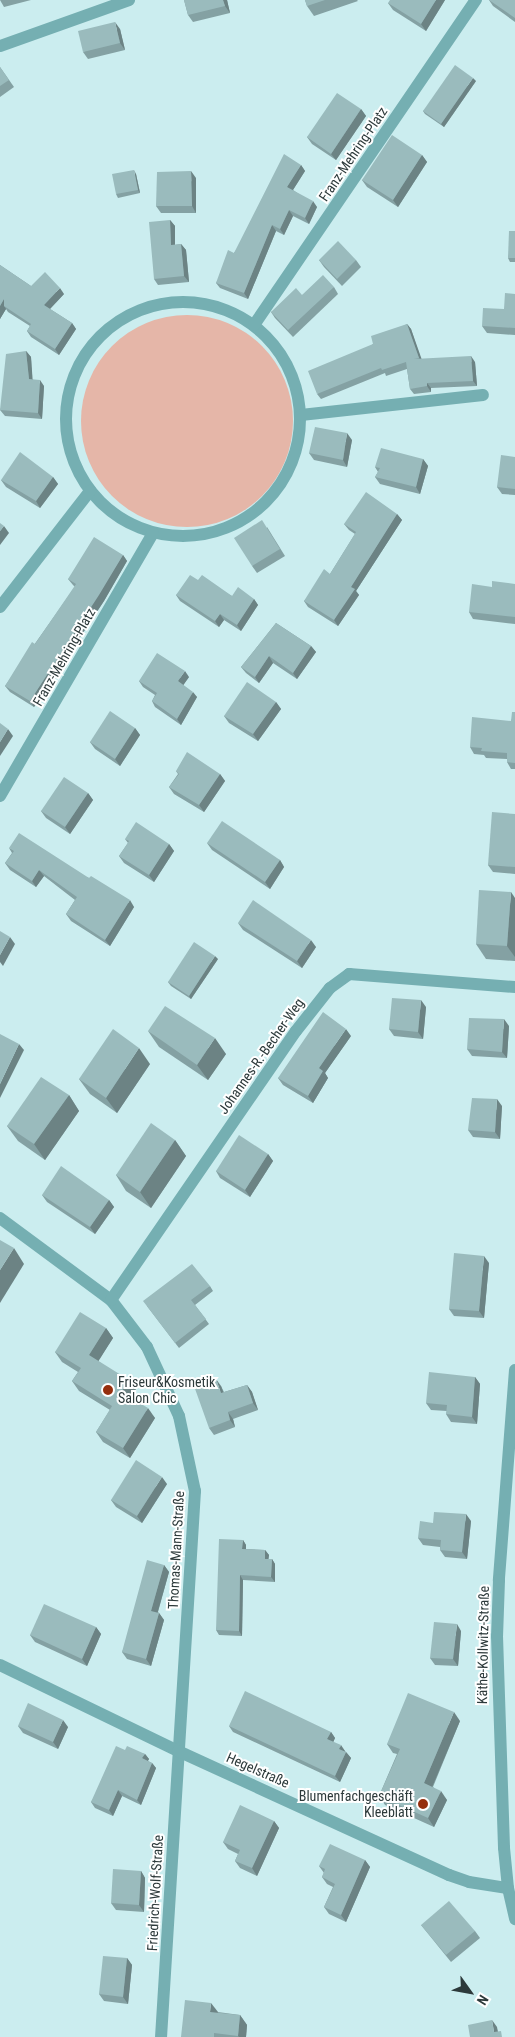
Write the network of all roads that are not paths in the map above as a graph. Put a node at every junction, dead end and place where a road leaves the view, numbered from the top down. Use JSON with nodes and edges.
{"nodes":[{"id":1,"x":129,"y":0,"type":"edge"},
{"id":2,"x":476,"y":0,"type":"edge"},
{"id":3,"x":0,"y":46,"type":"edge"},
{"id":4,"x":254,"y":325,"type":"junction"},
{"id":5,"x":483,"y":395,"type":"dead end"},
{"id":6,"x":301,"y":415,"type":"junction"},
{"id":7,"x":90,"y":491,"type":"junction"},
{"id":8,"x":154,"y":533,"type":"junction"},
{"id":9,"x":0,"y":607,"type":"edge"},
{"id":10,"x":0,"y":796,"type":"edge"},
{"id":11,"x":515,"y":987,"type":"edge"},
{"id":12,"x":0,"y":1218,"type":"edge"},
{"id":13,"x":111,"y":1300,"type":"junction"},
{"id":14,"x":515,"y":1370,"type":"edge"},
{"id":15,"x":0,"y":1665,"type":"edge"},
{"id":16,"x":178,"y":1751,"type":"junction"},
{"id":17,"x":508,"y":1888,"type":"junction"},
{"id":18,"x":515,"y":1919,"type":"edge"},
{"id":19,"x":161,"y":2037,"type":"edge"}],
"edges":[{"from":1,"to":3,"type":"street"},
{"from":2,"to":4,"type":"street","name":"Franz-Mehring-Platz"},
{"from":4,"to":6,"type":"street"},
{"from":4,"to":7,"type":"street"},
{"from":5,"to":6,"type":"street"},
{"from":6,"to":8,"type":"street"},
{"from":7,"to":8,"type":"street"},
{"from":7,"to":9,"type":"street"},
{"from":8,"to":10,"type":"street","name":"Franz-Mehring-Platz"},
{"from":11,"to":13,"type":"street","name":"Johannes-R.-Becher-Weg"},
{"from":12,"to":13,"type":"street","name":"Thomas-Mann-Straße"},
{"from":13,"to":16,"type":"street","name":"Thomas-Mann-Straße"},
{"from":14,"to":17,"type":"street","name":"Käthe-Kollwitz-Straße"},
{"from":15,"to":16,"type":"street","name":"Hegelstraße"},
{"from":16,"to":17,"type":"street","name":"Hegelstraße"},
{"from":16,"to":19,"type":"street","name":"Friedrich-Wolf-Straße"},
{"from":17,"to":18,"type":"street","name":"Käthe-Kollwitz-Straße"}]}
